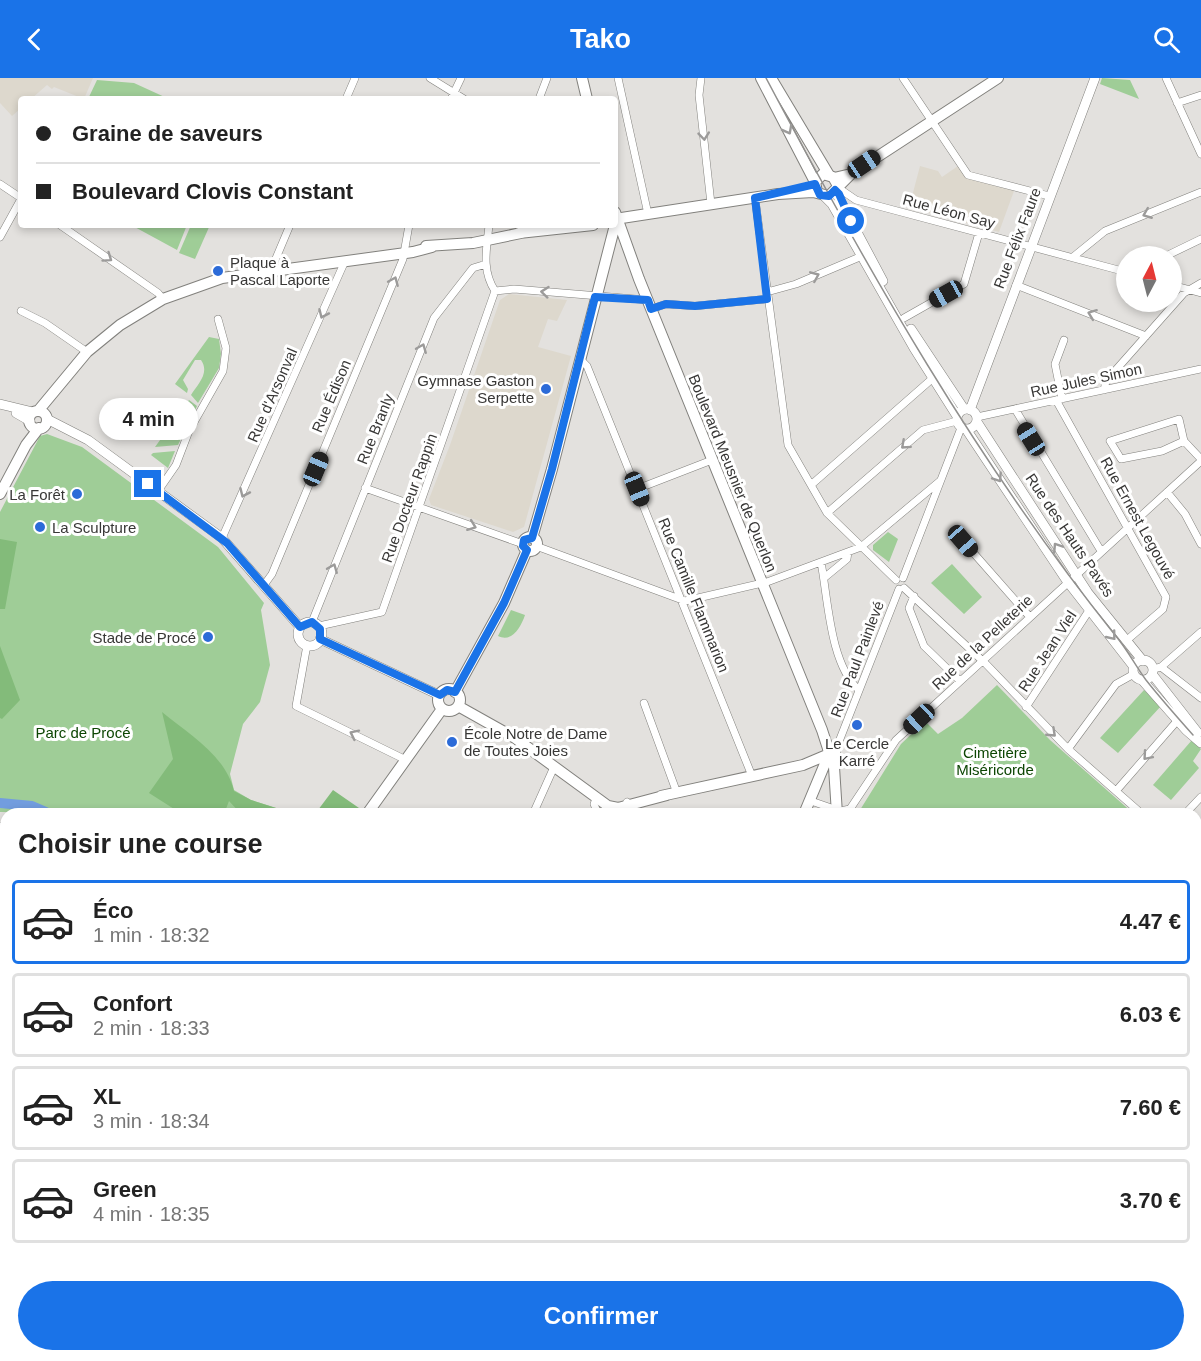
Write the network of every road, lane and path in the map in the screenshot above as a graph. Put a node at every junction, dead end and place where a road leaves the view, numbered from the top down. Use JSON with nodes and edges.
{"nodes":[{"id":1,"x":355,"y":78,"type":"edge"},
{"id":2,"x":430,"y":78,"type":"edge"},
{"id":3,"x":461,"y":78,"type":"edge"},
{"id":4,"x":547,"y":78,"type":"edge"},
{"id":5,"x":582,"y":78,"type":"edge"},
{"id":6,"x":618,"y":78,"type":"edge"},
{"id":7,"x":700,"y":78,"type":"edge"},
{"id":8,"x":761,"y":78,"type":"edge"},
{"id":9,"x":771,"y":78,"type":"edge"},
{"id":10,"x":903,"y":78,"type":"edge"},
{"id":11,"x":998,"y":78,"type":"edge"},
{"id":12,"x":1095,"y":78,"type":"edge"},
{"id":13,"x":1166,"y":78,"type":"edge"},
{"id":14,"x":1201,"y":95,"type":"edge"},
{"id":15,"x":347,"y":96,"type":"edge"},
{"id":16,"x":452,"y":96,"type":"edge"},
{"id":17,"x":540,"y":96,"type":"edge"},
{"id":18,"x":586,"y":96,"type":"edge"},
{"id":19,"x":1177,"y":103,"type":"junction"},
{"id":20,"x":932,"y":121,"type":"junction"},
{"id":21,"x":1201,"y":154,"type":"edge"},
{"id":22,"x":834,"y":183,"type":"junction"},
{"id":23,"x":0,"y":184,"type":"edge"},
{"id":24,"x":818,"y":189,"type":"junction"},
{"id":25,"x":1201,"y":192,"type":"edge"},
{"id":26,"x":1049,"y":196,"type":"junction"},
{"id":27,"x":18,"y":197,"type":"edge"},
{"id":28,"x":755,"y":198,"type":"junction"},
{"id":29,"x":847,"y":200,"type":"junction"},
{"id":30,"x":18,"y":204,"type":"edge"},
{"id":31,"x":711,"y":204,"type":"junction"},
{"id":32,"x":648,"y":214,"type":"junction"},
{"id":33,"x":618,"y":219,"type":"edge"},
{"id":34,"x":618,"y":227,"type":"edge"},
{"id":35,"x":64,"y":228,"type":"edge"},
{"id":36,"x":289,"y":228,"type":"edge"},
{"id":37,"x":409,"y":228,"type":"edge"},
{"id":38,"x":557,"y":228,"type":"edge"},
{"id":39,"x":613,"y":228,"type":"edge"},
{"id":40,"x":979,"y":233,"type":"junction"},
{"id":41,"x":487,"y":234,"type":"edge"},
{"id":42,"x":0,"y":237,"type":"edge"},
{"id":43,"x":1201,"y":239,"type":"edge"},
{"id":44,"x":1030,"y":246,"type":"junction"},
{"id":45,"x":1182,"y":248,"type":"edge"},
{"id":46,"x":405,"y":251,"type":"junction"},
{"id":47,"x":862,"y":256,"type":"junction"},
{"id":48,"x":1072,"y":257,"type":"junction"},
{"id":49,"x":345,"y":261,"type":"junction"},
{"id":50,"x":486,"y":264,"type":"junction"},
{"id":51,"x":1116,"y":269,"type":"edge"},
{"id":52,"x":274,"y":271,"type":"junction"},
{"id":53,"x":1201,"y":283,"type":"edge"},
{"id":54,"x":1016,"y":285,"type":"junction"},
{"id":55,"x":1182,"y":288,"type":"edge"},
{"id":56,"x":1189,"y":290,"type":"junction"},
{"id":57,"x":495,"y":291,"type":"junction"},
{"id":58,"x":1201,"y":293,"type":"edge"},
{"id":59,"x":767,"y":296,"type":"junction"},
{"id":60,"x":595,"y":297,"type":"junction"},
{"id":61,"x":163,"y":299,"type":"junction"},
{"id":62,"x":649,"y":304,"type":"junction"},
{"id":63,"x":21,"y":311,"type":"dead end"},
{"id":64,"x":904,"y":318,"type":"junction"},
{"id":65,"x":218,"y":319,"type":"dead end"},
{"id":66,"x":1146,"y":336,"type":"junction"},
{"id":67,"x":1064,"y":340,"type":"dead end"},
{"id":68,"x":87,"y":352,"type":"junction"},
{"id":69,"x":580,"y":358,"type":"junction"},
{"id":70,"x":1201,"y":369,"type":"edge"},
{"id":71,"x":933,"y":378,"type":"junction"},
{"id":72,"x":1104,"y":390,"type":"junction"},
{"id":73,"x":1059,"y":399,"type":"junction"},
{"id":74,"x":3,"y":405,"type":"edge"},
{"id":75,"x":1015,"y":409,"type":"junction"},
{"id":76,"x":966,"y":419,"type":"junction"},
{"id":77,"x":38,"y":420,"type":"junction"},
{"id":78,"x":1185,"y":441,"type":"junction"},
{"id":79,"x":712,"y":460,"type":"junction"},
{"id":80,"x":1201,"y":460,"type":"edge"},
{"id":81,"x":940,"y":481,"type":"junction"},
{"id":82,"x":811,"y":485,"type":"junction"},
{"id":83,"x":365,"y":488,"type":"junction"},
{"id":84,"x":637,"y":489,"type":"junction"},
{"id":85,"x":158,"y":491,"type":"junction"},
{"id":86,"x":1167,"y":492,"type":"junction"},
{"id":87,"x":0,"y":494,"type":"edge"},
{"id":88,"x":913,"y":503,"type":"junction"},
{"id":89,"x":420,"y":507,"type":"junction"},
{"id":90,"x":930,"y":507,"type":"junction"},
{"id":91,"x":827,"y":513,"type":"junction"},
{"id":92,"x":1128,"y":527,"type":"junction"},
{"id":93,"x":222,"y":538,"type":"junction"},
{"id":94,"x":963,"y":541,"type":"dead end"},
{"id":95,"x":529,"y":544,"type":"junction"},
{"id":96,"x":1201,"y":544,"type":"edge"},
{"id":97,"x":861,"y":547,"type":"junction"},
{"id":98,"x":1101,"y":550,"type":"junction"},
{"id":99,"x":848,"y":552,"type":"junction"},
{"id":100,"x":821,"y":562,"type":"junction"},
{"id":101,"x":1072,"y":577,"type":"junction"},
{"id":102,"x":824,"y":578,"type":"junction"},
{"id":103,"x":899,"y":579,"type":"junction"},
{"id":104,"x":762,"y":584,"type":"junction"},
{"id":105,"x":264,"y":585,"type":"junction"},
{"id":106,"x":902,"y":588,"type":"junction"},
{"id":107,"x":914,"y":596,"type":"junction"},
{"id":108,"x":682,"y":601,"type":"junction"},
{"id":109,"x":1090,"y":609,"type":"junction"},
{"id":110,"x":1029,"y":616,"type":"junction"},
{"id":111,"x":316,"y":624,"type":"junction"},
{"id":112,"x":300,"y":627,"type":"junction"},
{"id":113,"x":1201,"y":632,"type":"edge"},
{"id":114,"x":320,"y":639,"type":"junction"},
{"id":115,"x":1127,"y":640,"type":"junction"},
{"id":116,"x":307,"y":645,"type":"junction"},
{"id":117,"x":982,"y":661,"type":"junction"},
{"id":118,"x":1143,"y":661,"type":"junction"},
{"id":119,"x":1155,"y":670,"type":"junction"},
{"id":120,"x":1136,"y":674,"type":"junction"},
{"id":121,"x":960,"y":681,"type":"junction"},
{"id":122,"x":859,"y":690,"type":"junction"},
{"id":123,"x":455,"y":692,"type":"junction"},
{"id":124,"x":440,"y":695,"type":"junction"},
{"id":125,"x":1201,"y":698,"type":"edge"},
{"id":126,"x":644,"y":703,"type":"dead end"},
{"id":127,"x":458,"y":706,"type":"junction"},
{"id":128,"x":1026,"y":707,"type":"junction"},
{"id":129,"x":442,"y":709,"type":"junction"},
{"id":130,"x":1177,"y":721,"type":"junction"},
{"id":131,"x":1197,"y":735,"type":"edge"},
{"id":132,"x":825,"y":737,"type":"junction"},
{"id":133,"x":839,"y":741,"type":"junction"},
{"id":134,"x":1201,"y":743,"type":"edge"},
{"id":135,"x":1068,"y":749,"type":"junction"},
{"id":136,"x":829,"y":754,"type":"junction"},
{"id":137,"x":406,"y":760,"type":"junction"},
{"id":138,"x":811,"y":763,"type":"junction"},
{"id":139,"x":554,"y":767,"type":"junction"},
{"id":140,"x":829,"y":768,"type":"junction"},
{"id":141,"x":752,"y":776,"type":"junction"},
{"id":142,"x":1116,"y":791,"type":"junction"},
{"id":143,"x":672,"y":794,"type":"junction"},
{"id":144,"x":1201,"y":796,"type":"edge"},
{"id":145,"x":596,"y":799,"type":"junction"},
{"id":146,"x":811,"y":801,"type":"junction"},
{"id":147,"x":631,"y":807,"type":"edge"},
{"id":148,"x":371,"y":808,"type":"edge"},
{"id":149,"x":536,"y":808,"type":"edge"},
{"id":150,"x":596,"y":808,"type":"edge"},
{"id":151,"x":606,"y":808,"type":"edge"},
{"id":152,"x":807,"y":808,"type":"edge"},
{"id":153,"x":828,"y":808,"type":"edge"},
{"id":154,"x":836,"y":808,"type":"edge"},
{"id":155,"x":851,"y":808,"type":"edge"},
{"id":156,"x":1135,"y":808,"type":"edge"},
{"id":157,"x":1190,"y":808,"type":"edge"}],
"edges":[{"from":1,"to":15,"type":"street"},
{"from":2,"to":16,"type":"street"},
{"from":3,"to":16,"type":"street"},
{"from":4,"to":17,"type":"street"},
{"from":5,"to":18,"type":"main road"},
{"from":6,"to":32,"type":"street"},
{"from":7,"to":31,"type":"street","one_way":true},
{"from":8,"to":24,"type":"main road","one_way":true},
{"from":9,"to":22,"type":"main road"},
{"from":10,"to":20,"type":"street"},
{"from":11,"to":20,"type":"main road"},
{"from":12,"to":26,"type":"street","name":"Rue Félix Faure"},
{"from":13,"to":19,"type":"street"},
{"from":14,"to":19,"type":"street"},
{"from":19,"to":21,"type":"street"},
{"from":20,"to":22,"type":"main road"},
{"from":20,"to":26,"type":"street"},
{"from":22,"to":24,"type":"main road"},
{"from":22,"to":24,"type":"main road"},
{"from":22,"to":29,"type":"street","name":"Rue des Hauts Pavés"},
{"from":23,"to":27,"type":"street"},
{"from":24,"to":28,"type":"main road"},
{"from":24,"to":47,"type":"street","name":"Rue des Hauts Pavés"},
{"from":25,"to":48,"type":"street","one_way":true},
{"from":26,"to":44,"type":"street","name":"Rue Félix Faure"},
{"from":28,"to":31,"type":"main road"},
{"from":28,"to":59,"type":"street"},
{"from":29,"to":40,"type":"street","name":"Rue Léon Say"},
{"from":29,"to":64,"type":"street","name":"Rue des Hauts Pavés"},
{"from":30,"to":42,"type":"street"},
{"from":31,"to":32,"type":"main road"},
{"from":32,"to":33,"type":"main road"},
{"from":34,"to":62,"type":"main road","name":"Boulevard Meusnier de Querlon"},
{"from":35,"to":61,"type":"street","one_way":true},
{"from":36,"to":52,"type":"street"},
{"from":37,"to":46,"type":"street","name":"Rue Édison"},
{"from":38,"to":41,"type":"main road"},
{"from":39,"to":60,"type":"main road"},
{"from":40,"to":44,"type":"street","name":"Rue Léon Say"},
{"from":40,"to":64,"type":"street"},
{"from":41,"to":46,"type":"main road"},
{"from":41,"to":50,"type":"street"},
{"from":43,"to":45,"type":"street"},
{"from":44,"to":48,"type":"street","name":"Rue Léon Say"},
{"from":44,"to":54,"type":"street","name":"Rue Félix Faure"},
{"from":46,"to":49,"type":"main road"},
{"from":105,"to":46,"type":"street","name":"Rue Édison","one_way":true},
{"from":59,"to":47,"type":"street","one_way":true},
{"from":47,"to":71,"type":"street","name":"Rue des Hauts Pavés"},
{"from":48,"to":51,"type":"street","name":"Rue Léon Say"},
{"from":49,"to":52,"type":"main road"},
{"from":49,"to":93,"type":"street","name":"Rue d'Arsonval","one_way":true},
{"from":50,"to":57,"type":"street"},
{"from":83,"to":50,"type":"street","name":"Rue Branly","one_way":true},
{"from":52,"to":61,"type":"main road"},
{"from":53,"to":56,"type":"street"},
{"from":66,"to":54,"type":"street","one_way":true},
{"from":54,"to":76,"type":"street","name":"Rue Félix Faure"},
{"from":55,"to":56,"type":"street"},
{"from":56,"to":58,"type":"street"},
{"from":56,"to":66,"type":"street"},
{"from":60,"to":57,"type":"street","one_way":true},
{"from":57,"to":89,"type":"street","name":"Rue Docteur Rappin"},
{"from":59,"to":62,"type":"street"},
{"from":59,"to":82,"type":"street"},
{"from":60,"to":62,"type":"street"},
{"from":60,"to":69,"type":"main road"},
{"from":61,"to":68,"type":"main road"},
{"from":62,"to":79,"type":"main road","name":"Boulevard Meusnier de Querlon"},
{"from":63,"to":68,"type":"street"},
{"from":64,"to":76,"type":"street","name":"Rue des Hauts Pavés"},
{"from":65,"to":85,"type":"street"},
{"from":66,"to":72,"type":"street"},
{"from":67,"to":73,"type":"street","name":"Rue Ernest Legouvé"},
{"from":68,"to":77,"type":"main road"},
{"from":69,"to":84,"type":"street","name":"Rue Camille Flammarion"},
{"from":69,"to":95,"type":"main road"},
{"from":70,"to":72,"type":"street","name":"Rue Jules Simon"},
{"from":71,"to":76,"type":"street","name":"Rue des Hauts Pavés"},
{"from":71,"to":82,"type":"street"},
{"from":72,"to":73,"type":"street","name":"Rue Jules Simon"},
{"from":73,"to":75,"type":"street","name":"Rue Jules Simon"},
{"from":73,"to":92,"type":"street","name":"Rue Ernest Legouvé"},
{"from":74,"to":77,"type":"street"},
{"from":75,"to":76,"type":"street","name":"Rue Jules Simon"},
{"from":75,"to":98,"type":"street"},
{"from":76,"to":81,"type":"street"},
{"from":76,"to":91,"type":"street","name":"Rue Jules Simon","one_way":true},
{"from":76,"to":101,"type":"street","name":"Rue des Hauts Pavés","one_way":true},
{"from":101,"to":76,"type":"street","name":"Rue des Hauts Pavés","one_way":true},
{"from":77,"to":85,"type":"street"},
{"from":77,"to":87,"type":"main road"},
{"from":78,"to":78,"type":"street"},
{"from":78,"to":80,"type":"street"},
{"from":79,"to":84,"type":"street"},
{"from":79,"to":104,"type":"main road","name":"Boulevard Meusnier de Querlon"},
{"from":80,"to":86,"type":"street","name":"Rue de la Pelleterie"},
{"from":81,"to":88,"type":"street"},
{"from":81,"to":90,"type":"street"},
{"from":82,"to":91,"type":"street"},
{"from":83,"to":89,"type":"street"},
{"from":111,"to":83,"type":"street","name":"Rue Branly","one_way":true},
{"from":84,"to":108,"type":"street","name":"Rue Camille Flammarion"},
{"from":85,"to":93,"type":"street"},
{"from":86,"to":92,"type":"street","name":"Rue de la Pelleterie"},
{"from":86,"to":96,"type":"street"},
{"from":88,"to":90,"type":"street"},
{"from":88,"to":97,"type":"street"},
{"from":89,"to":95,"type":"street","one_way":true},
{"from":89,"to":111,"type":"street","name":"Rue Docteur Rappin"},
{"from":90,"to":103,"type":"street"},
{"from":91,"to":97,"type":"street"},
{"from":92,"to":98,"type":"street","name":"Rue de la Pelleterie"},
{"from":92,"to":115,"type":"street","name":"Rue Ernest Legouvé"},
{"from":93,"to":105,"type":"street"},
{"from":94,"to":110,"type":"street"},
{"from":95,"to":108,"type":"street"},
{"from":95,"to":123,"type":"main road"},
{"from":97,"to":99,"type":"street"},
{"from":97,"to":103,"type":"street"},
{"from":98,"to":101,"type":"street","name":"Rue de la Pelleterie"},
{"from":99,"to":100,"type":"street"},
{"from":99,"to":102,"type":"street"},
{"from":100,"to":102,"type":"street"},
{"from":100,"to":104,"type":"street"},
{"from":101,"to":109,"type":"street","name":"Rue des Hauts Pavés"},
{"from":101,"to":110,"type":"street","name":"Rue de la Pelleterie"},
{"from":101,"to":115,"type":"street","name":"Rue des Hauts Pavés"},
{"from":102,"to":122,"type":"street"},
{"from":103,"to":106,"type":"street"},
{"from":104,"to":108,"type":"street"},
{"from":104,"to":132,"type":"main road","name":"Boulevard Meusnier de Querlon"},
{"from":105,"to":112,"type":"street"},
{"from":106,"to":107,"type":"street"},
{"from":106,"to":122,"type":"street","name":"Rue Paul Painlevé"},
{"from":107,"to":117,"type":"street"},
{"from":107,"to":121,"type":"street"},
{"from":108,"to":141,"type":"street","name":"Rue Camille Flammarion"},
{"from":109,"to":120,"type":"street","name":"Rue des Hauts Pavés","one_way":true},
{"from":109,"to":128,"type":"street","name":"Rue Jean Viel"},
{"from":110,"to":117,"type":"street","name":"Rue de la Pelleterie"},
{"from":111,"to":112,"type":"street"},
{"from":111,"to":114,"type":"street"},
{"from":112,"to":116,"type":"street"},
{"from":113,"to":119,"type":"street"},
{"from":114,"to":116,"type":"street"},
{"from":114,"to":124,"type":"street"},
{"from":115,"to":118,"type":"street","name":"Rue des Hauts Pavés"},
{"from":137,"to":116,"type":"street","one_way":true},
{"from":117,"to":121,"type":"street","name":"Rue de la Pelleterie"},
{"from":117,"to":128,"type":"street"},
{"from":118,"to":119,"type":"street","name":"Rue des Hauts Pavés"},
{"from":118,"to":120,"type":"street"},
{"from":119,"to":120,"type":"street"},
{"from":119,"to":125,"type":"street"},
{"from":119,"to":131,"type":"street","name":"Rue des Hauts Pavés"},
{"from":120,"to":130,"type":"street","name":"Rue des Hauts Pavés"},
{"from":120,"to":135,"type":"street"},
{"from":121,"to":155,"type":"street","name":"Rue de la Pelleterie"},
{"from":122,"to":133,"type":"street","name":"Rue Paul Painlevé"},
{"from":123,"to":124,"type":"main road"},
{"from":123,"to":127,"type":"main road"},
{"from":124,"to":129,"type":"main road"},
{"from":126,"to":143,"type":"street"},
{"from":127,"to":129,"type":"main road"},
{"from":127,"to":139,"type":"main road"},
{"from":128,"to":135,"type":"street","one_way":true},
{"from":129,"to":137,"type":"main road"},
{"from":130,"to":131,"type":"street","name":"Rue des Hauts Pavés"},
{"from":130,"to":142,"type":"street","one_way":true},
{"from":131,"to":134,"type":"street"},
{"from":132,"to":133,"type":"street"},
{"from":132,"to":136,"type":"main road","name":"Boulevard Meusnier de Querlon"},
{"from":132,"to":138,"type":"main road"},
{"from":133,"to":136,"type":"street"},
{"from":133,"to":140,"type":"street"},
{"from":135,"to":142,"type":"street"},
{"from":136,"to":138,"type":"main road"},
{"from":136,"to":140,"type":"main road"},
{"from":137,"to":148,"type":"main road"},
{"from":138,"to":140,"type":"main road"},
{"from":138,"to":141,"type":"main road"},
{"from":139,"to":145,"type":"main road"},
{"from":139,"to":149,"type":"street"},
{"from":140,"to":146,"type":"main road"},
{"from":140,"to":154,"type":"main road"},
{"from":141,"to":143,"type":"main road"},
{"from":142,"to":156,"type":"street"},
{"from":143,"to":147,"type":"main road"},
{"from":144,"to":157,"type":"street"},
{"from":145,"to":150,"type":"street"},
{"from":145,"to":151,"type":"main road"},
{"from":146,"to":152,"type":"main road"},
{"from":146,"to":153,"type":"street"}]}
